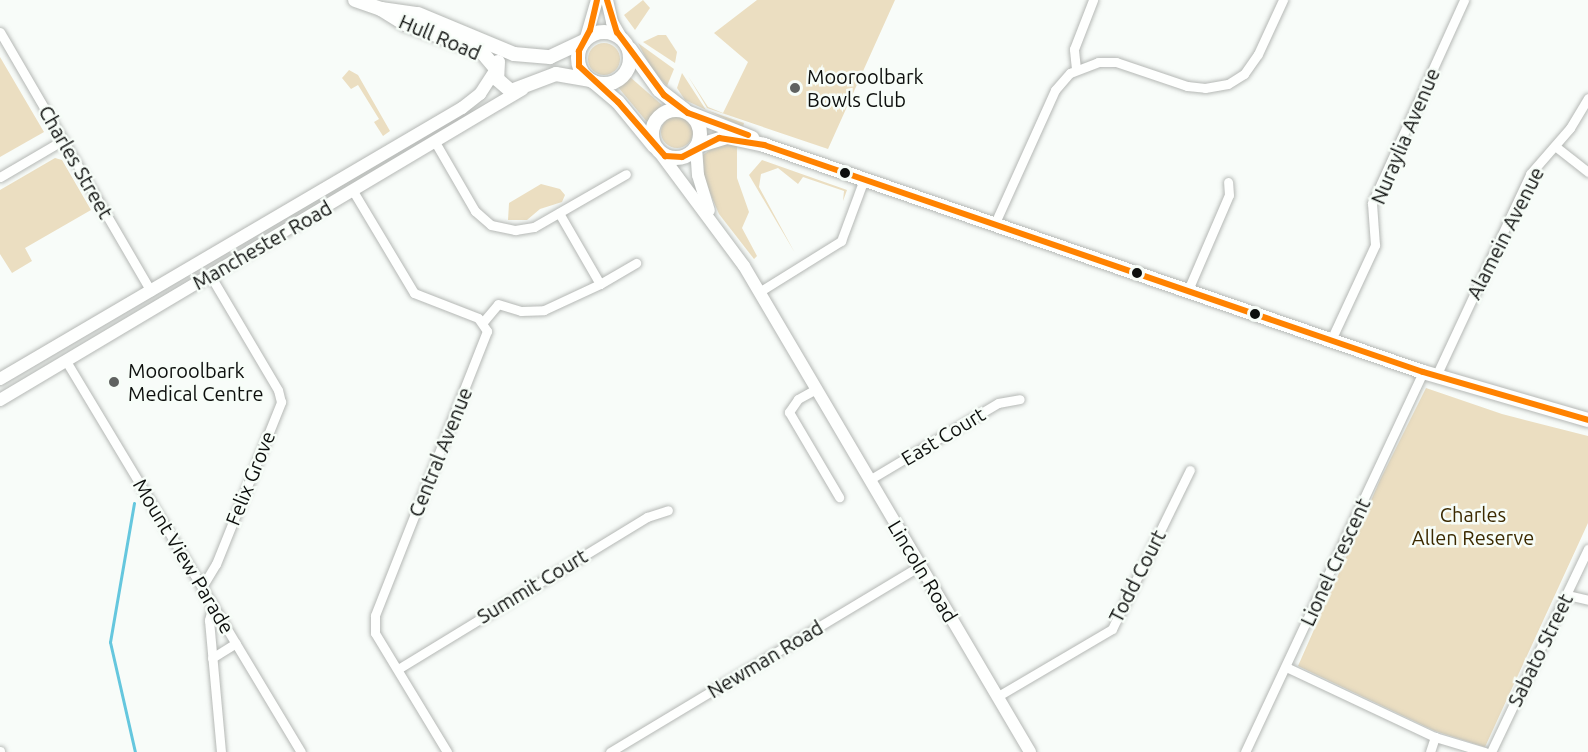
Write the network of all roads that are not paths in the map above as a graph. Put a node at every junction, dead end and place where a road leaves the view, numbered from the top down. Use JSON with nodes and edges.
{"nodes":[{"id":1,"x":355,"y":0,"type":"edge"},
{"id":2,"x":597,"y":0,"type":"edge"},
{"id":3,"x":607,"y":0,"type":"edge"},
{"id":4,"x":1093,"y":0,"type":"edge"},
{"id":5,"x":1283,"y":0,"type":"edge"},
{"id":6,"x":1464,"y":0,"type":"edge"},
{"id":7,"x":0,"y":32,"type":"edge"},
{"id":8,"x":470,"y":40,"type":"junction"},
{"id":9,"x":585,"y":40,"type":"junction"},
{"id":10,"x":625,"y":42,"type":"junction"},
{"id":11,"x":517,"y":55,"type":"junction"},
{"id":12,"x":1076,"y":69,"type":"junction"},
{"id":13,"x":496,"y":70,"type":"junction"},
{"id":14,"x":592,"y":81,"type":"junction"},
{"id":15,"x":525,"y":88,"type":"junction"},
{"id":16,"x":1588,"y":98,"type":"edge"},
{"id":17,"x":687,"y":112,"type":"junction"},
{"id":18,"x":63,"y":140,"type":"junction"},
{"id":19,"x":435,"y":142,"type":"junction"},
{"id":20,"x":764,"y":145,"type":"junction"},
{"id":21,"x":1556,"y":146,"type":"junction"},
{"id":22,"x":696,"y":147,"type":"junction"},
{"id":23,"x":659,"y":151,"type":"junction"},
{"id":24,"x":1588,"y":172,"type":"edge"},
{"id":25,"x":626,"y":174,"type":"dead end"},
{"id":26,"x":0,"y":177,"type":"edge"},
{"id":27,"x":345,"y":177,"type":"junction"},
{"id":28,"x":864,"y":179,"type":"junction"},
{"id":29,"x":1228,"y":182,"type":"dead end"},
{"id":30,"x":354,"y":191,"type":"junction"},
{"id":31,"x":559,"y":213,"type":"junction"},
{"id":32,"x":714,"y":221,"type":"junction"},
{"id":33,"x":995,"y":223,"type":"junction"},
{"id":34,"x":636,"y":263,"type":"dead end"},
{"id":35,"x":210,"y":275,"type":"junction"},
{"id":36,"x":600,"y":284,"type":"junction"},
{"id":37,"x":1188,"y":290,"type":"junction"},
{"id":38,"x":152,"y":291,"type":"junction"},
{"id":39,"x":759,"y":292,"type":"junction"},
{"id":40,"x":160,"y":305,"type":"junction"},
{"id":41,"x":483,"y":322,"type":"junction"},
{"id":42,"x":1331,"y":340,"type":"junction"},
{"id":43,"x":66,"y":361,"type":"junction"},
{"id":44,"x":1430,"y":374,"type":"junction"},
{"id":45,"x":0,"y":379,"type":"edge"},
{"id":46,"x":816,"y":389,"type":"junction"},
{"id":47,"x":1020,"y":399,"type":"dead end"},
{"id":48,"x":0,"y":400,"type":"edge"},
{"id":49,"x":1588,"y":420,"type":"edge"},
{"id":50,"x":1190,"y":470,"type":"dead end"},
{"id":51,"x":869,"y":480,"type":"junction"},
{"id":52,"x":839,"y":497,"type":"dead end"},
{"id":53,"x":668,"y":510,"type":"dead end"},
{"id":54,"x":1588,"y":549,"type":"edge"},
{"id":55,"x":920,"y":566,"type":"junction"},
{"id":56,"x":202,"y":587,"type":"junction"},
{"id":57,"x":1567,"y":595,"type":"junction"},
{"id":58,"x":1588,"y":600,"type":"edge"},
{"id":59,"x":213,"y":605,"type":"junction"},
{"id":60,"x":236,"y":643,"type":"junction"},
{"id":61,"x":212,"y":658,"type":"junction"},
{"id":62,"x":1286,"y":667,"type":"junction"},
{"id":63,"x":398,"y":669,"type":"junction"},
{"id":64,"x":998,"y":696,"type":"junction"},
{"id":65,"x":1435,"y":737,"type":"junction"},
{"id":66,"x":221,"y":752,"type":"edge"},
{"id":67,"x":301,"y":752,"type":"edge"},
{"id":68,"x":447,"y":752,"type":"edge"},
{"id":69,"x":610,"y":752,"type":"edge"},
{"id":70,"x":1030,"y":752,"type":"edge"},
{"id":71,"x":1245,"y":752,"type":"edge"},
{"id":72,"x":1430,"y":752,"type":"edge"},
{"id":73,"x":1485,"y":752,"type":"edge"},
{"id":74,"x":1491,"y":752,"type":"edge"}],
"edges":[{"from":1,"to":8,"type":"main road","name":"Hull Road"},
{"from":2,"to":9,"type":"main road"},
{"from":3,"to":10,"type":"main road"},
{"from":4,"to":12,"type":"street"},
{"from":5,"to":12,"type":"street"},
{"from":6,"to":42,"type":"street","name":"Nuraylia Avenue"},
{"from":7,"to":18,"type":"street","name":"Charles Street"},
{"from":8,"to":11,"type":"main road","name":"Hull Road"},
{"from":8,"to":13,"type":"main road","name":"Hull Road"},
{"from":9,"to":10,"type":"main road"},
{"from":9,"to":11,"type":"main road","name":"Hull Road"},
{"from":9,"to":14,"type":"main road"},
{"from":10,"to":14,"type":"main road"},
{"from":10,"to":17,"type":"main road"},
{"from":11,"to":13,"type":"main road","name":"Hull Road"},
{"from":11,"to":15,"type":"main road"},
{"from":12,"to":33,"type":"street"},
{"from":13,"to":15,"type":"main road","name":"Hull Road"},
{"from":13,"to":27,"type":"main road","name":"Manchester Road"},
{"from":14,"to":15,"type":"main road"},
{"from":14,"to":23,"type":"main road"},
{"from":15,"to":19,"type":"main road","name":"Manchester Road"},
{"from":16,"to":21,"type":"street","name":"Alamein Avenue"},
{"from":17,"to":20,"type":"main road"},
{"from":17,"to":22,"type":"main road"},
{"from":17,"to":23,"type":"main road"},
{"from":18,"to":26,"type":"street"},
{"from":18,"to":38,"type":"street","name":"Charles Street"},
{"from":19,"to":30,"type":"main road","name":"Manchester Road"},
{"from":19,"to":31,"type":"street"},
{"from":20,"to":22,"type":"main road"},
{"from":20,"to":28,"type":"main road"},
{"from":21,"to":24,"type":"street"},
{"from":21,"to":44,"type":"street","name":"Alamein Avenue"},
{"from":22,"to":23,"type":"main road"},
{"from":22,"to":32,"type":"main road","name":"Lincoln Road"},
{"from":23,"to":32,"type":"main road","name":"Lincoln Road"},
{"from":25,"to":31,"type":"street"},
{"from":27,"to":30,"type":"main road"},
{"from":27,"to":38,"type":"main road","name":"Manchester Road"},
{"from":28,"to":33,"type":"main road"},
{"from":28,"to":39,"type":"street"},
{"from":29,"to":37,"type":"street"},
{"from":30,"to":35,"type":"main road","name":"Manchester Road"},
{"from":30,"to":41,"type":"street"},
{"from":31,"to":36,"type":"street"},
{"from":32,"to":39,"type":"main road","name":"Lincoln Road"},
{"from":33,"to":37,"type":"main road"},
{"from":34,"to":36,"type":"street"},
{"from":35,"to":40,"type":"main road","name":"Manchester Road"},
{"from":35,"to":56,"type":"street","name":"Felix Grove"},
{"from":36,"to":41,"type":"street"},
{"from":37,"to":42,"type":"main road"},
{"from":38,"to":40,"type":"main road"},
{"from":38,"to":45,"type":"main road","name":"Manchester Road"},
{"from":39,"to":46,"type":"main road","name":"Lincoln Road"},
{"from":40,"to":43,"type":"main road","name":"Manchester Road"},
{"from":41,"to":63,"type":"street","name":"Central Avenue"},
{"from":42,"to":44,"type":"main road"},
{"from":43,"to":48,"type":"main road","name":"Manchester Road"},
{"from":43,"to":56,"type":"street","name":"Mount View Parade"},
{"from":44,"to":49,"type":"main road"},
{"from":44,"to":62,"type":"street","name":"Lionel Crescent"},
{"from":46,"to":51,"type":"main road","name":"Lincoln Road"},
{"from":46,"to":52,"type":"street"},
{"from":47,"to":51,"type":"street","name":"East Court"},
{"from":50,"to":64,"type":"street","name":"Todd Court"},
{"from":51,"to":55,"type":"main road","name":"Lincoln Road"},
{"from":53,"to":63,"type":"street","name":"Summit Court"},
{"from":54,"to":57,"type":"street","name":"Sabato Street"},
{"from":55,"to":64,"type":"main road","name":"Lincoln Road"},
{"from":55,"to":69,"type":"street","name":"Newman Road"},
{"from":56,"to":59,"type":"street","name":"Mount View Parade"},
{"from":57,"to":58,"type":"street"},
{"from":57,"to":74,"type":"street","name":"Sabato Street"},
{"from":59,"to":60,"type":"street","name":"Mount View Parade"},
{"from":59,"to":61,"type":"street"},
{"from":60,"to":61,"type":"street"},
{"from":60,"to":67,"type":"street","name":"Mount View Parade"},
{"from":61,"to":66,"type":"street"},
{"from":62,"to":65,"type":"street"},
{"from":62,"to":71,"type":"street","name":"Lionel Crescent"},
{"from":63,"to":68,"type":"street","name":"Central Avenue"},
{"from":64,"to":70,"type":"main road","name":"Lincoln Road"},
{"from":65,"to":72,"type":"street"},
{"from":65,"to":73,"type":"street"}]}
